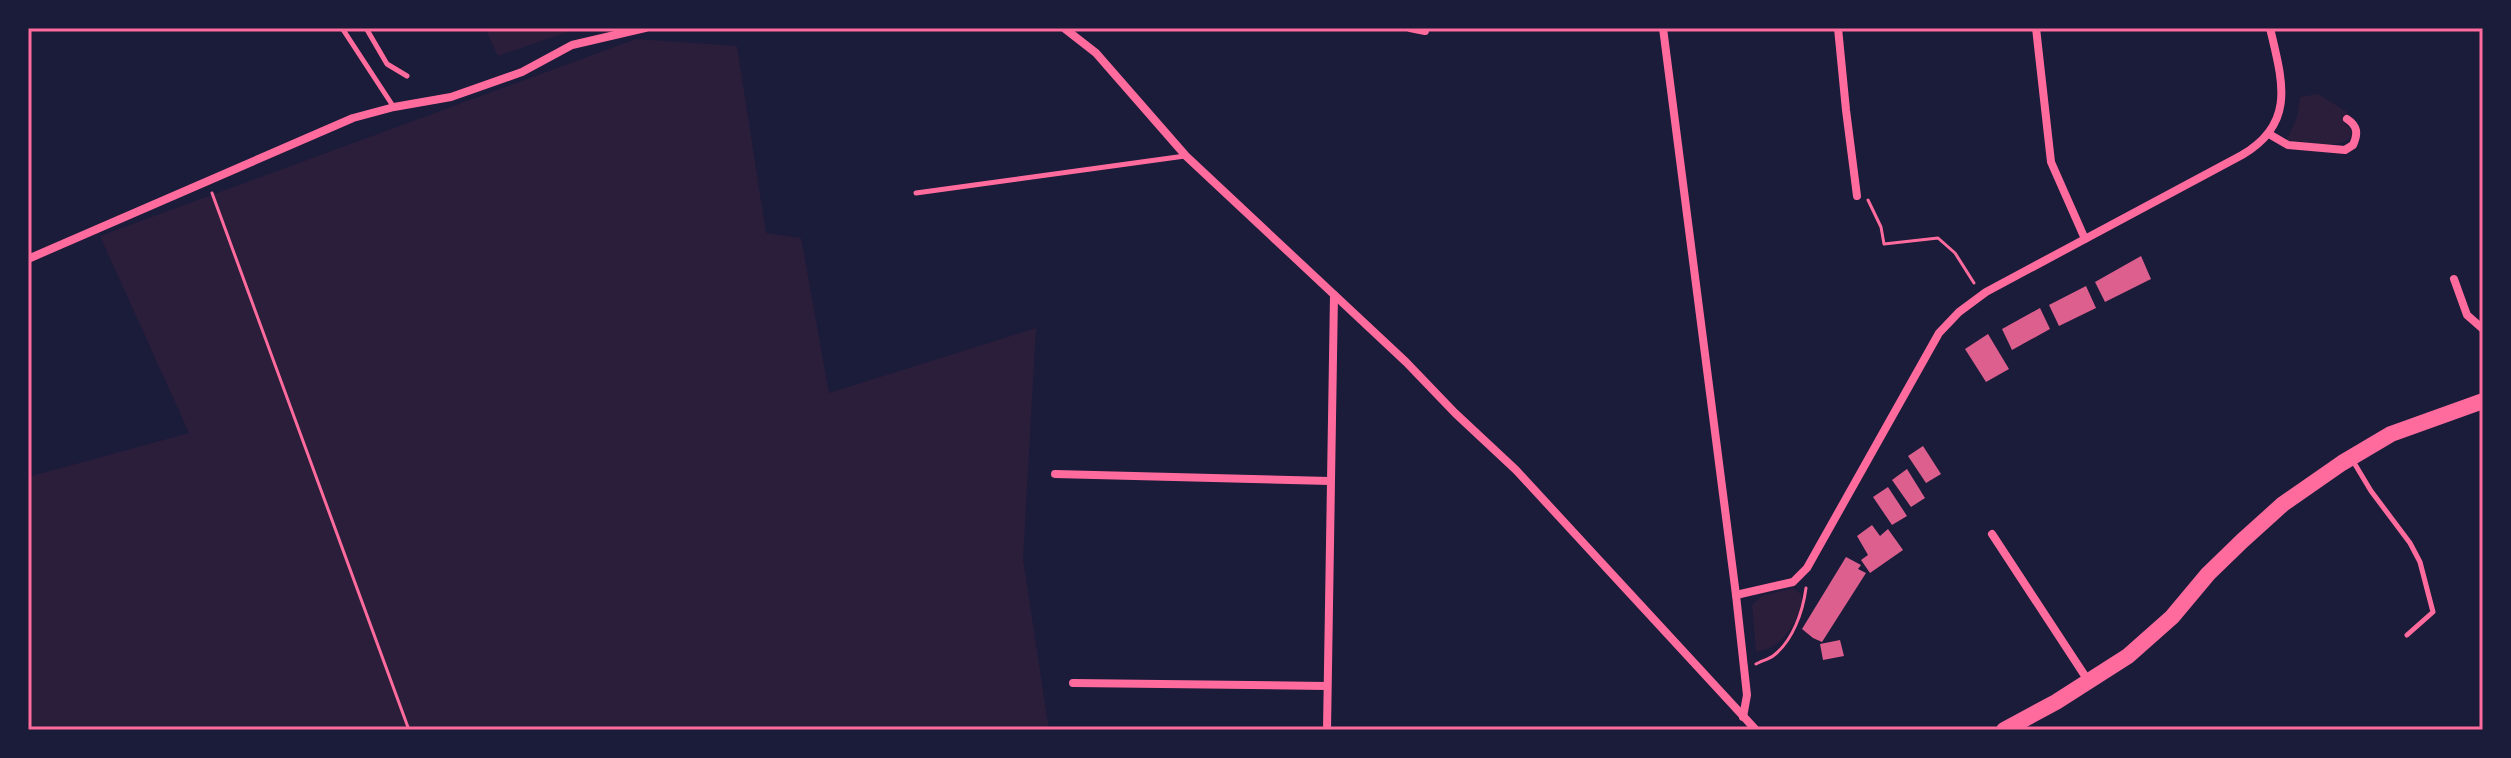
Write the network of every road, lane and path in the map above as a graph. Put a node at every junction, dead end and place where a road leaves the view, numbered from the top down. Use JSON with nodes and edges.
{"nodes":[{"id":1,"x":342,"y":28,"type":"edge"},
{"id":2,"x":366,"y":28,"type":"edge"},
{"id":3,"x":645,"y":28,"type":"edge"},
{"id":4,"x":1064,"y":28,"type":"edge"},
{"id":5,"x":1410,"y":28,"type":"edge"},
{"id":6,"x":1424,"y":28,"type":"edge"},
{"id":7,"x":1663,"y":28,"type":"edge"},
{"id":8,"x":1838,"y":28,"type":"edge"},
{"id":9,"x":2036,"y":28,"type":"edge"},
{"id":10,"x":2270,"y":28,"type":"edge"},
{"id":11,"x":407,"y":76,"type":"dead end"},
{"id":12,"x":394,"y":107,"type":"junction"},
{"id":13,"x":2347,"y":119,"type":"dead end"},
{"id":14,"x":2269,"y":134,"type":"junction"},
{"id":15,"x":1186,"y":156,"type":"junction"},
{"id":16,"x":208,"y":181,"type":"junction"},
{"id":17,"x":916,"y":193,"type":"dead end"},
{"id":18,"x":1857,"y":196,"type":"joint"},
{"id":19,"x":2085,"y":239,"type":"junction"},
{"id":20,"x":28,"y":259,"type":"edge"},
{"id":21,"x":2454,"y":279,"type":"dead end"},
{"id":22,"x":1334,"y":295,"type":"junction"},
{"id":23,"x":1982,"y":295,"type":"junction"},
{"id":24,"x":2483,"y":329,"type":"edge"},
{"id":25,"x":2483,"y":401,"type":"edge"},
{"id":26,"x":2350,"y":457,"type":"junction"},
{"id":27,"x":1055,"y":474,"type":"dead end"},
{"id":28,"x":1330,"y":481,"type":"junction"},
{"id":29,"x":1992,"y":534,"type":"dead end"},
{"id":30,"x":1807,"y":568,"type":"junction"},
{"id":31,"x":1736,"y":595,"type":"junction"},
{"id":32,"x":2407,"y":635,"type":"dead end"},
{"id":33,"x":1745,"y":669,"type":"junction"},
{"id":34,"x":1073,"y":683,"type":"dead end"},
{"id":35,"x":2089,"y":683,"type":"junction"},
{"id":36,"x":1327,"y":686,"type":"junction"},
{"id":37,"x":1743,"y":717,"type":"junction"},
{"id":38,"x":409,"y":730,"type":"edge"},
{"id":39,"x":1327,"y":730,"type":"edge"},
{"id":40,"x":1756,"y":730,"type":"edge"},
{"id":41,"x":2006,"y":730,"type":"edge"}],
"edges":[{"from":1,"to":12,"type":"lane"},
{"from":2,"to":11,"type":"lane"},
{"from":3,"to":12,"type":"street"},
{"from":4,"to":15,"type":"street"},
{"from":5,"to":6,"type":"street"},
{"from":7,"to":31,"type":"street"},
{"from":8,"to":18,"type":"street"},
{"from":9,"to":19,"type":"street"},
{"from":10,"to":14,"type":"street"},
{"from":12,"to":16,"type":"street"},
{"from":13,"to":14,"type":"street"},
{"from":14,"to":19,"type":"street"},
{"from":15,"to":17,"type":"lane"},
{"from":15,"to":22,"type":"street"},
{"from":16,"to":20,"type":"street"},
{"from":16,"to":38,"type":"path"},
{"from":18,"to":23,"type":"path"},
{"from":19,"to":23,"type":"street"},
{"from":21,"to":24,"type":"street"},
{"from":22,"to":28,"type":"street"},
{"from":22,"to":37,"type":"street"},
{"from":23,"to":30,"type":"street"},
{"from":25,"to":26,"type":"main road"},
{"from":26,"to":32,"type":"lane"},
{"from":26,"to":35,"type":"main road"},
{"from":27,"to":28,"type":"street"},
{"from":28,"to":36,"type":"street"},
{"from":29,"to":35,"type":"street"},
{"from":30,"to":31,"type":"street"},
{"from":30,"to":33,"type":"path"},
{"from":31,"to":33,"type":"street"},
{"from":33,"to":37,"type":"street"},
{"from":34,"to":36,"type":"street"},
{"from":35,"to":41,"type":"main road"},
{"from":36,"to":39,"type":"street"},
{"from":37,"to":40,"type":"street"}]}
